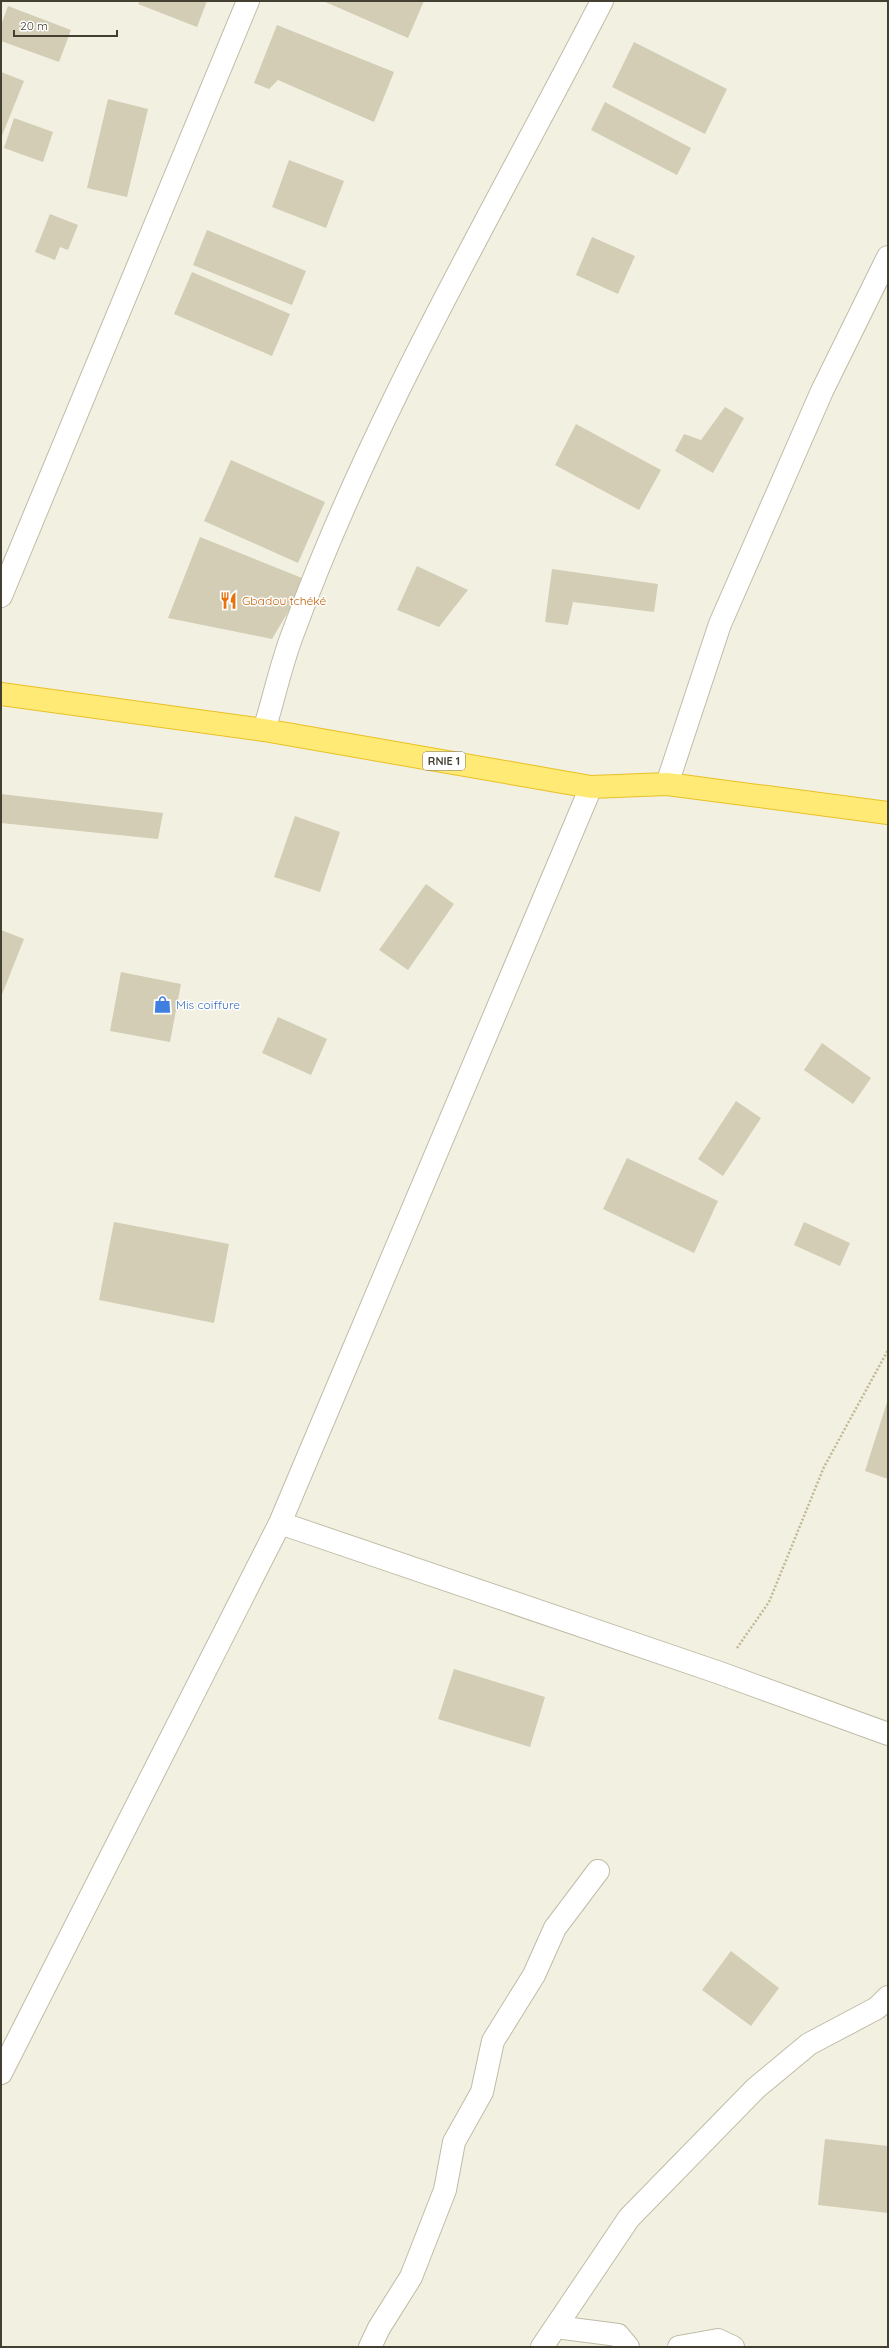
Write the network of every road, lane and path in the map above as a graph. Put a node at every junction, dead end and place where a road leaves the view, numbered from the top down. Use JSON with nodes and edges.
{"nodes":[{"id":1,"x":248,"y":1,"type":"edge"},
{"id":2,"x":602,"y":1,"type":"edge"},
{"id":3,"x":888,"y":257,"type":"edge"},
{"id":4,"x":1,"y":596,"type":"edge"},
{"id":5,"x":1,"y":694,"type":"edge"},
{"id":6,"x":264,"y":730,"type":"junction"},
{"id":7,"x":667,"y":784,"type":"junction"},
{"id":8,"x":591,"y":786,"type":"junction"},
{"id":9,"x":888,"y":813,"type":"edge"},
{"id":10,"x":888,"y":1350,"type":"edge"},
{"id":11,"x":280,"y":1523,"type":"junction"},
{"id":12,"x":720,"y":1673,"type":"junction"},
{"id":13,"x":888,"y":1734,"type":"edge"},
{"id":14,"x":598,"y":1872,"type":"dead end"},
{"id":15,"x":888,"y":1997,"type":"edge"},
{"id":16,"x":1,"y":2073,"type":"edge"},
{"id":17,"x":556,"y":2327,"type":"junction"},
{"id":18,"x":370,"y":2347,"type":"edge"},
{"id":19,"x":542,"y":2347,"type":"edge"},
{"id":20,"x":628,"y":2347,"type":"edge"},
{"id":21,"x":679,"y":2347,"type":"edge"},
{"id":22,"x":733,"y":2347,"type":"edge"}],
"edges":[{"from":1,"to":4,"type":"street"},
{"from":2,"to":6,"type":"street"},
{"from":3,"to":7,"type":"street"},
{"from":5,"to":6,"type":"highway","number":"RNIE 1"},
{"from":6,"to":8,"type":"highway","number":"RNIE 1"},
{"from":7,"to":8,"type":"highway","number":"RNIE 1"},
{"from":7,"to":9,"type":"highway","number":"RNIE 1"},
{"from":8,"to":11,"type":"street"},
{"from":10,"to":12,"type":"path"},
{"from":11,"to":12,"type":"street"},
{"from":11,"to":16,"type":"street"},
{"from":12,"to":13,"type":"street"},
{"from":14,"to":18,"type":"street"},
{"from":15,"to":17,"type":"street"},
{"from":17,"to":19,"type":"street"},
{"from":17,"to":20,"type":"street"},
{"from":21,"to":22,"type":"street"}]}
